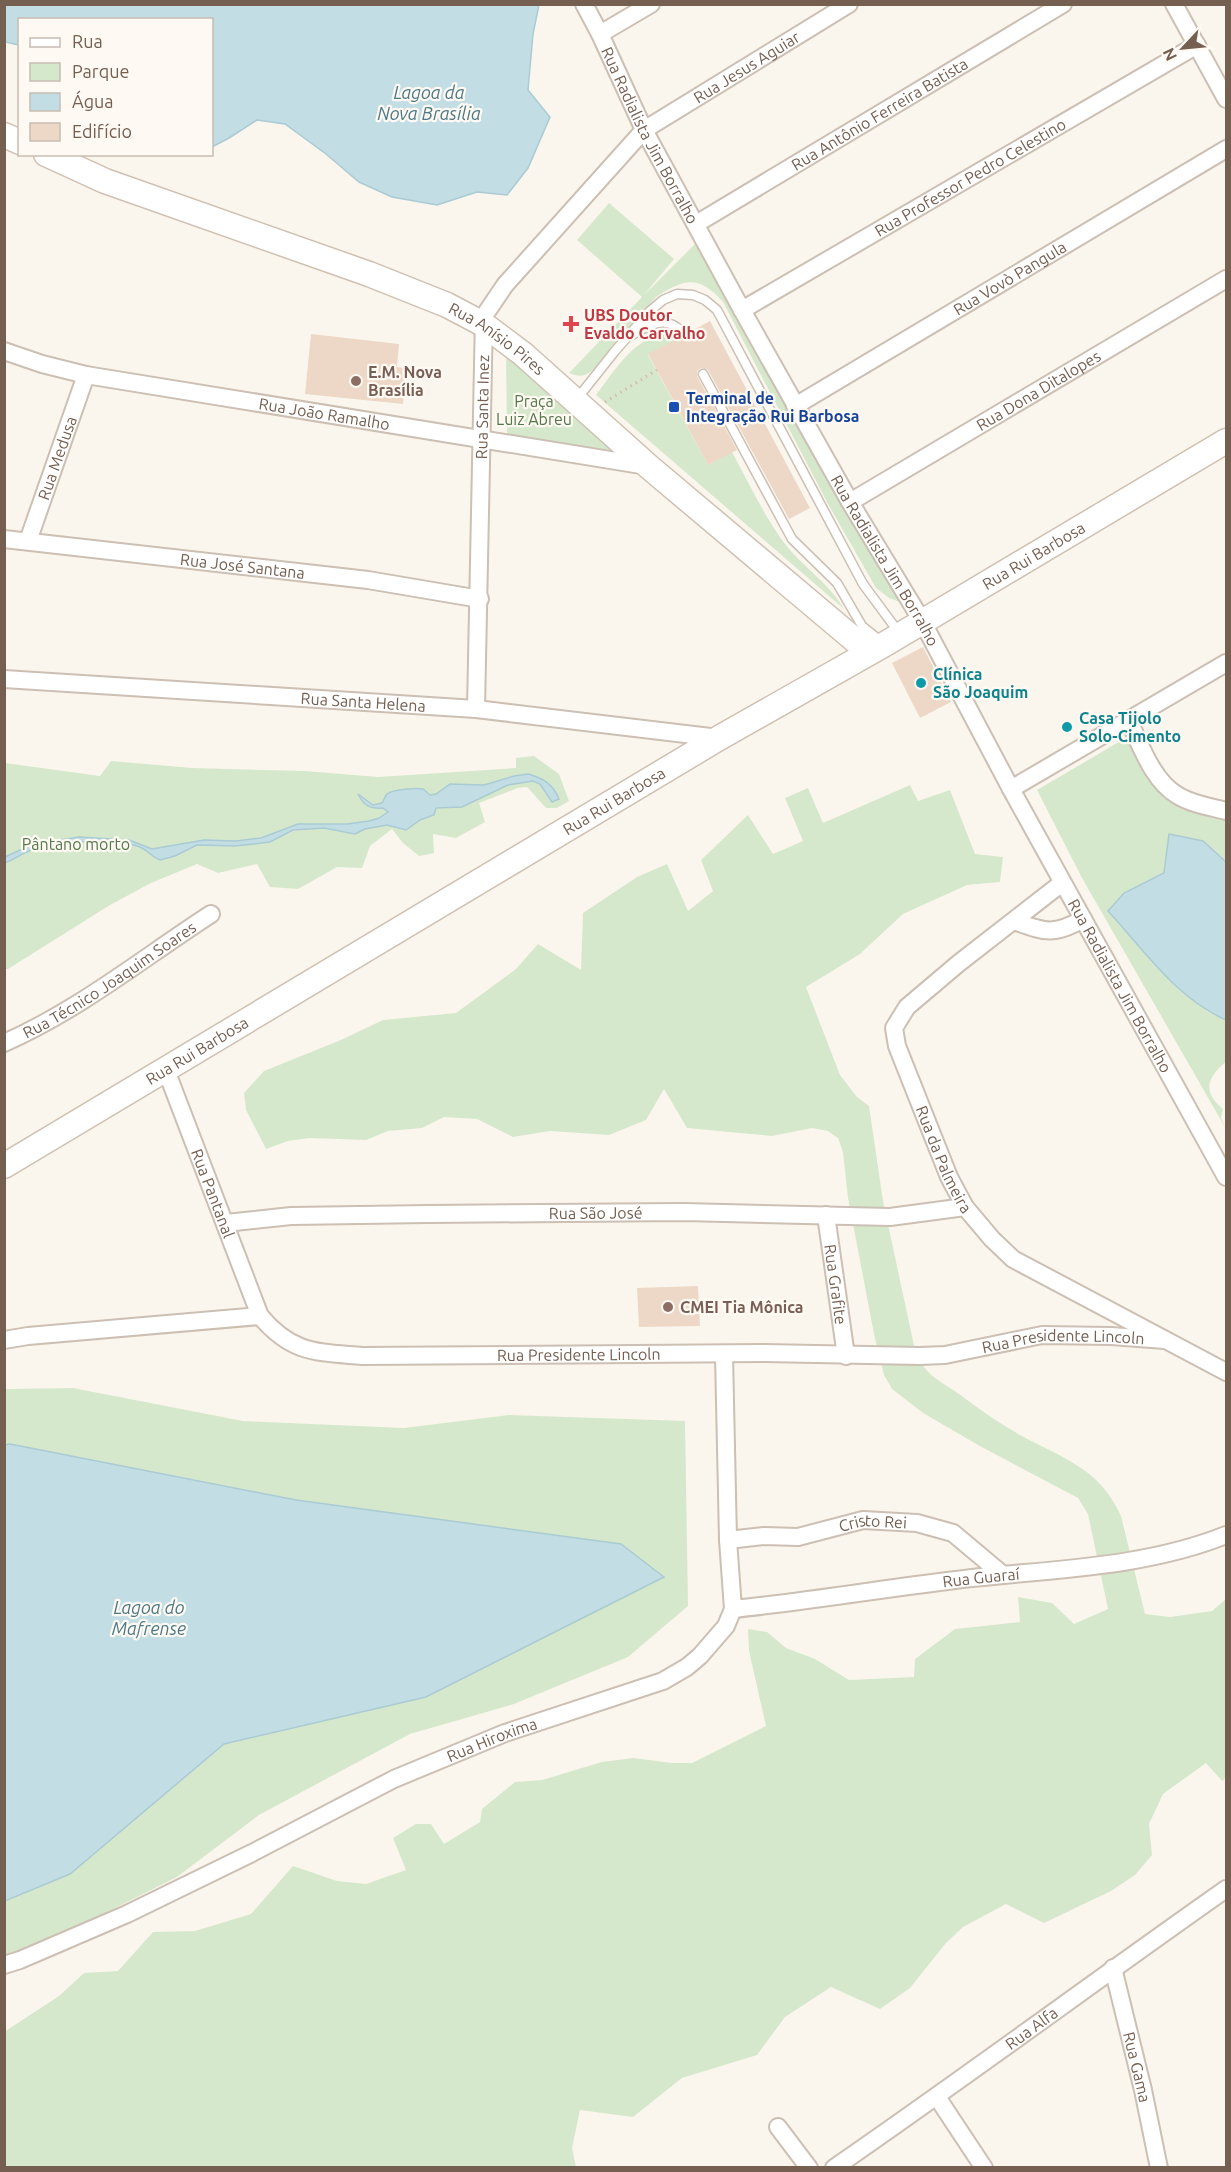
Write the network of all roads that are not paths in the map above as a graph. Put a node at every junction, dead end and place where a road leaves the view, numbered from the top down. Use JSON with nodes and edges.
{"nodes":[{"id":1,"x":584,"y":4,"type":"edge"},
{"id":2,"x":651,"y":4,"type":"edge"},
{"id":3,"x":849,"y":4,"type":"edge"},
{"id":4,"x":1063,"y":4,"type":"edge"},
{"id":5,"x":1174,"y":4,"type":"edge"},
{"id":6,"x":600,"y":34,"type":"junction"},
{"id":7,"x":1197,"y":45,"type":"junction"},
{"id":8,"x":1227,"y":99,"type":"edge"},
{"id":9,"x":644,"y":130,"type":"junction"},
{"id":10,"x":4,"y":135,"type":"edge"},
{"id":11,"x":18,"y":141,"type":"edge"},
{"id":12,"x":1227,"y":149,"type":"edge"},
{"id":13,"x":51,"y":156,"type":"edge"},
{"id":14,"x":696,"y":224,"type":"junction"},
{"id":15,"x":1227,"y":279,"type":"edge"},
{"id":16,"x":742,"y":310,"type":"junction"},
{"id":17,"x":483,"y":324,"type":"junction"},
{"id":18,"x":682,"y":332,"type":"dead end"},
{"id":19,"x":630,"y":336,"type":"junction"},
{"id":20,"x":4,"y":351,"type":"edge"},
{"id":21,"x":703,"y":374,"type":"dead end"},
{"id":22,"x":86,"y":375,"type":"junction"},
{"id":23,"x":795,"y":406,"type":"junction"},
{"id":24,"x":582,"y":407,"type":"junction"},
{"id":25,"x":482,"y":440,"type":"junction"},
{"id":26,"x":1227,"y":441,"type":"edge"},
{"id":27,"x":648,"y":466,"type":"junction"},
{"id":28,"x":850,"y":502,"type":"junction"},
{"id":29,"x":4,"y":538,"type":"edge"},
{"id":30,"x":28,"y":541,"type":"junction"},
{"id":31,"x":480,"y":599,"type":"junction"},
{"id":32,"x":922,"y":621,"type":"junction"},
{"id":33,"x":852,"y":628,"type":"junction"},
{"id":34,"x":885,"y":644,"type":"junction"},
{"id":35,"x":1227,"y":663,"type":"edge"},
{"id":36,"x":4,"y":679,"type":"edge"},
{"id":37,"x":476,"y":709,"type":"junction"},
{"id":38,"x":1129,"y":721,"type":"junction"},
{"id":39,"x":719,"y":738,"type":"junction"},
{"id":40,"x":1011,"y":789,"type":"junction"},
{"id":41,"x":1227,"y":811,"type":"edge"},
{"id":42,"x":1062,"y":883,"type":"junction"},
{"id":43,"x":211,"y":914,"type":"dead end"},
{"id":44,"x":1083,"y":919,"type":"junction"},
{"id":45,"x":1014,"y":921,"type":"junction"},
{"id":46,"x":4,"y":1043,"type":"edge"},
{"id":47,"x":166,"y":1070,"type":"junction"},
{"id":48,"x":4,"y":1166,"type":"edge"},
{"id":49,"x":1227,"y":1177,"type":"edge"},
{"id":50,"x":965,"y":1207,"type":"junction"},
{"id":51,"x":826,"y":1215,"type":"junction"},
{"id":52,"x":226,"y":1223,"type":"junction"},
{"id":53,"x":260,"y":1316,"type":"junction"},
{"id":54,"x":4,"y":1340,"type":"edge"},
{"id":55,"x":1164,"y":1340,"type":"junction"},
{"id":56,"x":724,"y":1355,"type":"junction"},
{"id":57,"x":846,"y":1356,"type":"junction"},
{"id":58,"x":1227,"y":1372,"type":"edge"},
{"id":59,"x":1227,"y":1535,"type":"edge"},
{"id":60,"x":728,"y":1540,"type":"junction"},
{"id":61,"x":1003,"y":1575,"type":"junction"},
{"id":62,"x":733,"y":1609,"type":"junction"},
{"id":63,"x":1227,"y":1889,"type":"edge"},
{"id":64,"x":4,"y":1965,"type":"edge"},
{"id":65,"x":1113,"y":1968,"type":"junction"},
{"id":66,"x":937,"y":2097,"type":"junction"},
{"id":67,"x":778,"y":2127,"type":"dead end"},
{"id":68,"x":810,"y":2168,"type":"edge"},
{"id":69,"x":834,"y":2168,"type":"edge"},
{"id":70,"x":984,"y":2168,"type":"edge"},
{"id":71,"x":1158,"y":2168,"type":"edge"}],
"edges":[{"from":1,"to":6,"type":"street","name":"Rua Radialista Jim Borralho"},
{"from":2,"to":6,"type":"street"},
{"from":3,"to":9,"type":"street","name":"Rua Jesus Aguiar"},
{"from":4,"to":14,"type":"street","name":"Rua Antônio Ferreira Batista"},
{"from":5,"to":7,"type":"street"},
{"from":6,"to":9,"type":"street","name":"Rua Radialista Jim Borralho"},
{"from":7,"to":8,"type":"street"},
{"from":7,"to":16,"type":"street","name":"Rua Professor Pedro Celestino"},
{"from":9,"to":14,"type":"street","name":"Rua Radialista Jim Borralho"},
{"from":9,"to":17,"type":"street","name":"Rua Santa Inez"},
{"from":10,"to":11,"type":"street"},
{"from":12,"to":23,"type":"street","name":"Rua Vovò Pangula"},
{"from":13,"to":17,"type":"street","name":"Rua Anísio Pires"},
{"from":14,"to":16,"type":"street","name":"Rua Radialista Jim Borralho"},
{"from":15,"to":28,"type":"street","name":"Rua Dona Ditalopes"},
{"from":16,"to":23,"type":"street","name":"Rua Radialista Jim Borralho"},
{"from":17,"to":24,"type":"street","name":"Rua Anísio Pires"},
{"from":17,"to":25,"type":"street","name":"Rua Santa Inez"},
{"from":18,"to":19,"type":"lane"},
{"from":19,"to":24,"type":"lane"},
{"from":19,"to":34,"type":"lane"},
{"from":20,"to":22,"type":"street","name":"Rua João Ramalho"},
{"from":21,"to":33,"type":"lane"},
{"from":22,"to":25,"type":"street","name":"Rua João Ramalho"},
{"from":22,"to":30,"type":"street","name":"Rua Medusa"},
{"from":23,"to":28,"type":"street","name":"Rua Radialista Jim Borralho"},
{"from":24,"to":27,"type":"street","name":"Rua Anísio Pires"},
{"from":25,"to":27,"type":"street","name":"Rua João Ramalho"},
{"from":25,"to":31,"type":"street","name":"Rua Santa Inez"},
{"from":26,"to":32,"type":"street","name":"Rua Rui Barbosa"},
{"from":27,"to":33,"type":"street","name":"Rua Anísio Pires"},
{"from":28,"to":32,"type":"street","name":"Rua Radialista Jim Borralho"},
{"from":29,"to":30,"type":"street","name":"Rua José Santana"},
{"from":30,"to":31,"type":"street","name":"Rua José Santana"},
{"from":31,"to":37,"type":"street","name":"Rua Santa Inez"},
{"from":32,"to":34,"type":"street","name":"Rua Rui Barbosa"},
{"from":32,"to":40,"type":"street","name":"Rua Radialista Jim Borralho"},
{"from":33,"to":34,"type":"street","name":"Rua Anísio Pires"},
{"from":34,"to":39,"type":"street","name":"Rua Rui Barbosa"},
{"from":35,"to":38,"type":"street"},
{"from":36,"to":37,"type":"street","name":"Rua Santa Helena"},
{"from":37,"to":39,"type":"street","name":"Rua Santa Helena"},
{"from":38,"to":40,"type":"street"},
{"from":38,"to":41,"type":"street"},
{"from":39,"to":47,"type":"street","name":"Rua Rui Barbosa"},
{"from":40,"to":42,"type":"street","name":"Rua Radialista Jim Borralho"},
{"from":42,"to":44,"type":"street","name":"Rua Radialista Jim Borralho"},
{"from":42,"to":45,"type":"street","name":"Rua da Palmeira"},
{"from":43,"to":46,"type":"street","name":"Rua Técnico Joaquim Soares"},
{"from":44,"to":45,"type":"street"},
{"from":44,"to":49,"type":"street","name":"Rua Radialista Jim Borralho"},
{"from":45,"to":50,"type":"street","name":"Rua da Palmeira"},
{"from":47,"to":48,"type":"street","name":"Rua Rui Barbosa"},
{"from":47,"to":52,"type":"street","name":"Rua Pantanal"},
{"from":50,"to":51,"type":"street","name":"Rua São José"},
{"from":50,"to":55,"type":"street","name":"Rua da Palmeira"},
{"from":51,"to":52,"type":"street","name":"Rua São José"},
{"from":51,"to":57,"type":"street","name":"Rua Grafite"},
{"from":52,"to":53,"type":"street","name":"Rua Pantanal"},
{"from":53,"to":54,"type":"street"},
{"from":53,"to":56,"type":"street","name":"Rua Presidente Lincoln"},
{"from":55,"to":57,"type":"street","name":"Rua Presidente Lincoln"},
{"from":55,"to":58,"type":"street","name":"Rua da Palmeira"},
{"from":56,"to":57,"type":"street","name":"Rua Presidente Lincoln"},
{"from":56,"to":60,"type":"street"},
{"from":59,"to":61,"type":"street","name":"Rua Guaraí"},
{"from":60,"to":61,"type":"street","name":"Cristo Rei"},
{"from":60,"to":62,"type":"street"},
{"from":61,"to":62,"type":"street","name":"Rua Guaraí"},
{"from":62,"to":64,"type":"street","name":"Rua Hiroxima"},
{"from":63,"to":65,"type":"street","name":"Rua Alfa"},
{"from":65,"to":66,"type":"street","name":"Rua Alfa"},
{"from":65,"to":71,"type":"street","name":"Rua Gama"},
{"from":66,"to":69,"type":"street","name":"Rua Alfa"},
{"from":66,"to":70,"type":"street"},
{"from":67,"to":68,"type":"street"}]}
